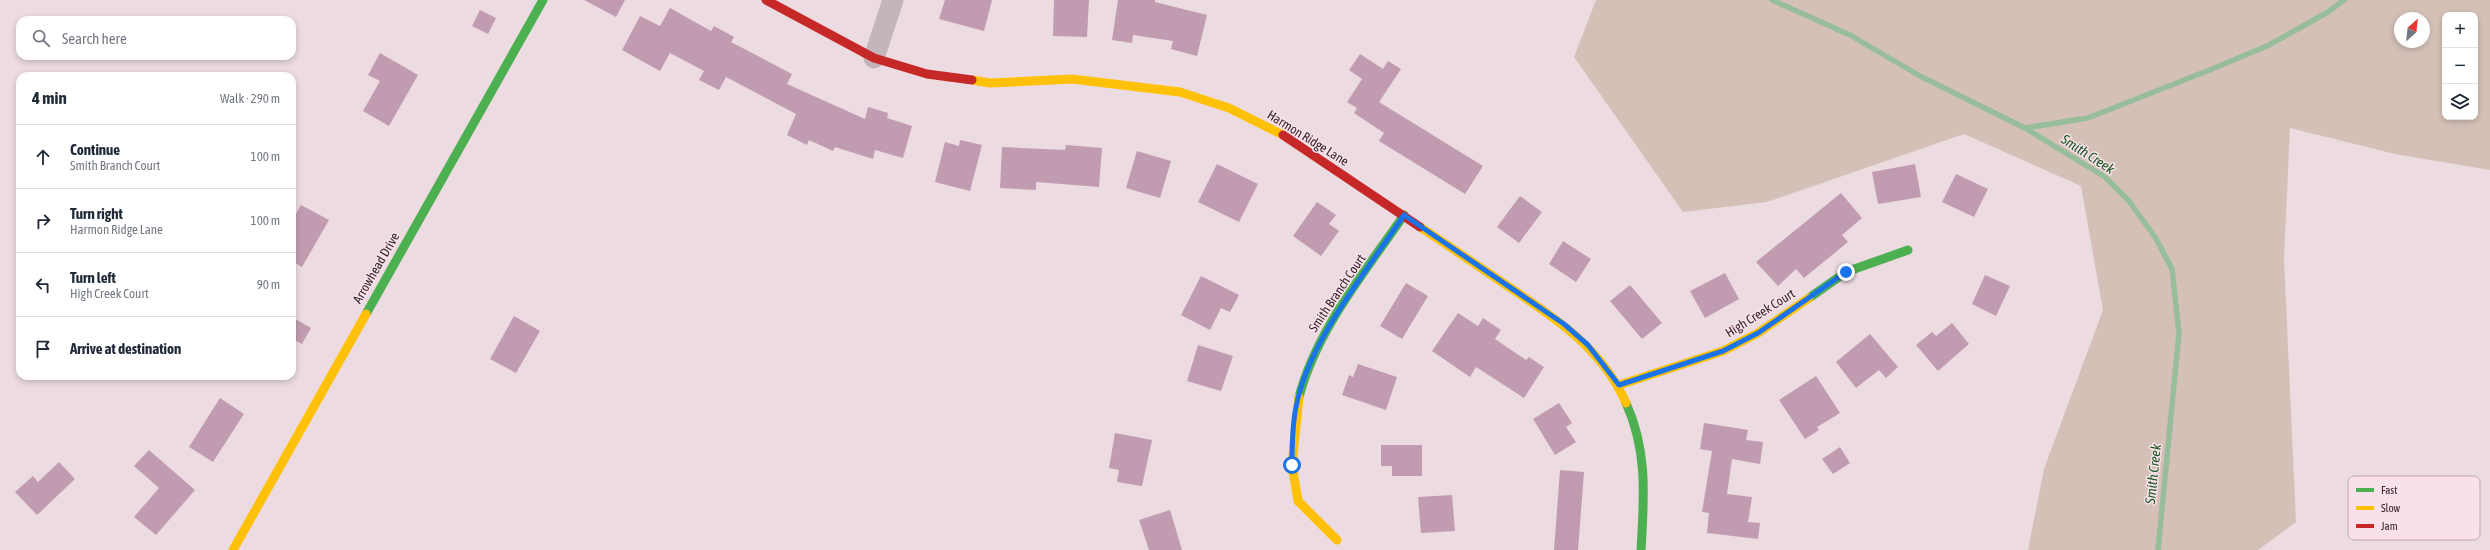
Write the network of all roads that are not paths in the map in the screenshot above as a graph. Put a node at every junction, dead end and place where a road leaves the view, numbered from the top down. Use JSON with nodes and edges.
{"nodes":[{"id":1,"x":543,"y":0,"type":"edge"},
{"id":2,"x":766,"y":0,"type":"edge"},
{"id":3,"x":893,"y":0,"type":"edge"},
{"id":4,"x":874,"y":58,"type":"junction"},
{"id":5,"x":1404,"y":215,"type":"junction"},
{"id":6,"x":1908,"y":250,"type":"dead end"},
{"id":7,"x":1619,"y":385,"type":"junction"},
{"id":8,"x":1337,"y":540,"type":"dead end"},
{"id":9,"x":234,"y":550,"type":"edge"},
{"id":10,"x":1641,"y":550,"type":"edge"}],
"edges":[{"from":1,"to":9,"type":"street","name":"Arrowhead Drive"},
{"from":2,"to":4,"type":"street","name":"Harmon Ridge Lane"},
{"from":3,"to":4,"type":"street"},
{"from":4,"to":5,"type":"street","name":"Harmon Ridge Lane"},
{"from":5,"to":7,"type":"street","name":"Harmon Ridge Lane"},
{"from":5,"to":8,"type":"street","name":"Smith Branch Court"},
{"from":6,"to":7,"type":"street","name":"High Creek Court"},
{"from":7,"to":10,"type":"street","name":"Harmon Ridge Lane"}]}
